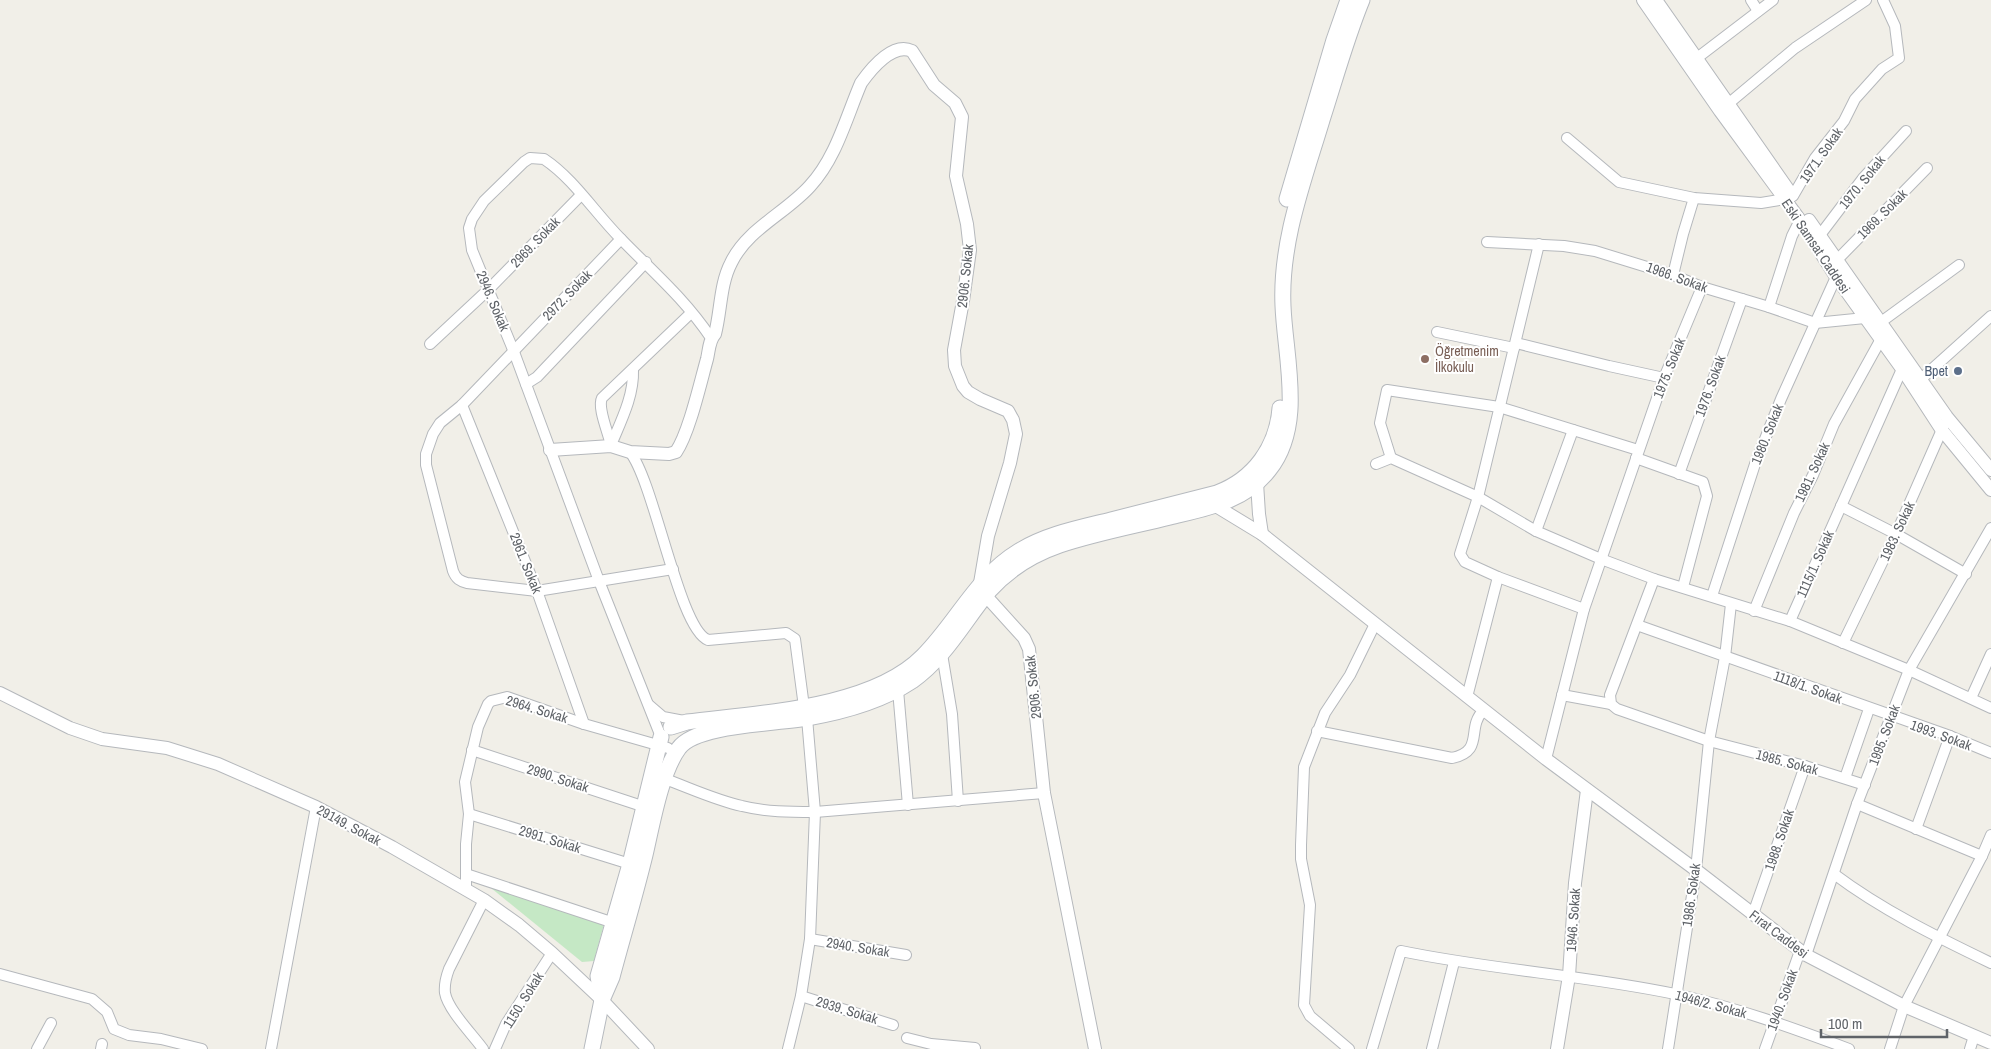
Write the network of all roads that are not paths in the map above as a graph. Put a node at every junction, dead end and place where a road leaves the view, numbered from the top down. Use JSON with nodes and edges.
{"nodes":[{"id":1,"x":1348,"y":0,"type":"edge"},
{"id":2,"x":1362,"y":0,"type":"edge"},
{"id":3,"x":1643,"y":0,"type":"edge"},
{"id":4,"x":1656,"y":0,"type":"edge"},
{"id":5,"x":1751,"y":0,"type":"edge"},
{"id":6,"x":1773,"y":0,"type":"edge"},
{"id":7,"x":1866,"y":0,"type":"edge"},
{"id":8,"x":1884,"y":0,"type":"edge"},
{"id":9,"x":1758,"y":12,"type":"junction"},
{"id":10,"x":1697,"y":58,"type":"junction"},
{"id":11,"x":1728,"y":104,"type":"junction"},
{"id":12,"x":1906,"y":132,"type":"dead end"},
{"id":13,"x":1567,"y":138,"type":"dead end"},
{"id":14,"x":1927,"y":168,"type":"dead end"},
{"id":15,"x":581,"y":195,"type":"junction"},
{"id":16,"x":1694,"y":198,"type":"junction"},
{"id":17,"x":1789,"y":198,"type":"junction"},
{"id":18,"x":1800,"y":220,"type":"junction"},
{"id":19,"x":1820,"y":235,"type":"junction"},
{"id":20,"x":621,"y":239,"type":"junction"},
{"id":21,"x":1486,"y":242,"type":"dead end"},
{"id":22,"x":1539,"y":244,"type":"junction"},
{"id":23,"x":1837,"y":260,"type":"junction"},
{"id":24,"x":646,"y":262,"type":"junction"},
{"id":25,"x":1959,"y":265,"type":"dead end"},
{"id":26,"x":1673,"y":275,"type":"junction"},
{"id":27,"x":1836,"y":276,"type":"junction"},
{"id":28,"x":1702,"y":287,"type":"junction"},
{"id":29,"x":489,"y":289,"type":"junction"},
{"id":30,"x":1742,"y":299,"type":"junction"},
{"id":31,"x":1769,"y":307,"type":"junction"},
{"id":32,"x":692,"y":313,"type":"junction"},
{"id":33,"x":1991,"y":316,"type":"edge"},
{"id":34,"x":1864,"y":318,"type":"junction"},
{"id":35,"x":1881,"y":322,"type":"junction"},
{"id":36,"x":1815,"y":323,"type":"junction"},
{"id":37,"x":1437,"y":332,"type":"dead end"},
{"id":38,"x":711,"y":338,"type":"junction"},
{"id":39,"x":1881,"y":339,"type":"junction"},
{"id":40,"x":430,"y":344,"type":"dead end"},
{"id":41,"x":1515,"y":346,"type":"junction"},
{"id":42,"x":514,"y":352,"type":"junction"},
{"id":43,"x":1902,"y":369,"type":"junction"},
{"id":44,"x":633,"y":370,"type":"junction"},
{"id":45,"x":1664,"y":378,"type":"junction"},
{"id":46,"x":1921,"y":379,"type":"junction"},
{"id":47,"x":526,"y":384,"type":"junction"},
{"id":48,"x":462,"y":405,"type":"junction"},
{"id":49,"x":1499,"y":407,"type":"junction"},
{"id":50,"x":1947,"y":417,"type":"junction"},
{"id":51,"x":1941,"y":429,"type":"junction"},
{"id":52,"x":1573,"y":430,"type":"junction"},
{"id":53,"x":611,"y":446,"type":"junction"},
{"id":54,"x":550,"y":450,"type":"junction"},
{"id":55,"x":630,"y":452,"type":"junction"},
{"id":56,"x":1637,"y":454,"type":"junction"},
{"id":57,"x":1391,"y":458,"type":"junction"},
{"id":58,"x":1376,"y":464,"type":"dead end"},
{"id":59,"x":1991,"y":470,"type":"edge"},
{"id":60,"x":1679,"y":474,"type":"junction"},
{"id":61,"x":1257,"y":483,"type":"junction"},
{"id":62,"x":1991,"y":490,"type":"edge"},
{"id":63,"x":1478,"y":497,"type":"junction"},
{"id":64,"x":1210,"y":501,"type":"junction"},
{"id":65,"x":1840,"y":506,"type":"junction"},
{"id":66,"x":1991,"y":528,"type":"edge"},
{"id":67,"x":1536,"y":531,"type":"junction"},
{"id":68,"x":1262,"y":534,"type":"junction"},
{"id":69,"x":1896,"y":534,"type":"junction"},
{"id":70,"x":1601,"y":559,"type":"junction"},
{"id":71,"x":673,"y":569,"type":"junction"},
{"id":72,"x":1966,"y":574,"type":"junction"},
{"id":73,"x":1498,"y":577,"type":"junction"},
{"id":74,"x":1654,"y":579,"type":"junction"},
{"id":75,"x":599,"y":581,"type":"junction"},
{"id":76,"x":1683,"y":587,"type":"junction"},
{"id":77,"x":983,"y":589,"type":"junction"},
{"id":78,"x":537,"y":591,"type":"junction"},
{"id":79,"x":1712,"y":596,"type":"junction"},
{"id":80,"x":1731,"y":604,"type":"junction"},
{"id":81,"x":1584,"y":609,"type":"junction"},
{"id":82,"x":1754,"y":611,"type":"junction"},
{"id":83,"x":1790,"y":621,"type":"junction"},
{"id":84,"x":1375,"y":624,"type":"junction"},
{"id":85,"x":1637,"y":625,"type":"junction"},
{"id":86,"x":1843,"y":643,"type":"junction"},
{"id":87,"x":942,"y":654,"type":"junction"},
{"id":88,"x":1991,"y":654,"type":"edge"},
{"id":89,"x":1725,"y":657,"type":"junction"},
{"id":90,"x":1909,"y":670,"type":"junction"},
{"id":91,"x":898,"y":690,"type":"junction"},
{"id":92,"x":0,"y":693,"type":"edge"},
{"id":93,"x":1562,"y":695,"type":"junction"},
{"id":94,"x":1467,"y":697,"type":"junction"},
{"id":95,"x":1971,"y":698,"type":"junction"},
{"id":96,"x":648,"y":704,"type":"junction"},
{"id":97,"x":1611,"y":704,"type":"junction"},
{"id":98,"x":1991,"y":708,"type":"edge"},
{"id":99,"x":1869,"y":709,"type":"junction"},
{"id":100,"x":1483,"y":711,"type":"junction"},
{"id":101,"x":805,"y":712,"type":"junction"},
{"id":102,"x":1892,"y":717,"type":"junction"},
{"id":103,"x":584,"y":724,"type":"junction"},
{"id":104,"x":1317,"y":731,"type":"junction"},
{"id":105,"x":1950,"y":736,"type":"junction"},
{"id":106,"x":667,"y":737,"type":"junction"},
{"id":107,"x":1709,"y":741,"type":"junction"},
{"id":108,"x":472,"y":750,"type":"junction"},
{"id":109,"x":1991,"y":753,"type":"edge"},
{"id":110,"x":1546,"y":759,"type":"junction"},
{"id":111,"x":1805,"y":766,"type":"junction"},
{"id":112,"x":1845,"y":778,"type":"junction"},
{"id":113,"x":665,"y":779,"type":"junction"},
{"id":114,"x":1865,"y":785,"type":"junction"},
{"id":115,"x":1587,"y":790,"type":"junction"},
{"id":116,"x":1044,"y":793,"type":"junction"},
{"id":117,"x":958,"y":801,"type":"junction"},
{"id":118,"x":1857,"y":804,"type":"junction"},
{"id":119,"x":908,"y":805,"type":"junction"},
{"id":120,"x":645,"y":806,"type":"junction"},
{"id":121,"x":316,"y":807,"type":"junction"},
{"id":122,"x":815,"y":812,"type":"junction"},
{"id":123,"x":469,"y":814,"type":"junction"},
{"id":124,"x":1916,"y":829,"type":"junction"},
{"id":125,"x":1991,"y":835,"type":"edge"},
{"id":126,"x":1982,"y":856,"type":"junction"},
{"id":127,"x":630,"y":864,"type":"junction"},
{"id":128,"x":1696,"y":870,"type":"junction"},
{"id":129,"x":466,"y":874,"type":"junction"},
{"id":130,"x":1834,"y":874,"type":"junction"},
{"id":131,"x":466,"y":889,"type":"junction"},
{"id":132,"x":484,"y":900,"type":"junction"},
{"id":133,"x":1753,"y":914,"type":"junction"},
{"id":134,"x":614,"y":923,"type":"junction"},
{"id":135,"x":1939,"y":938,"type":"junction"},
{"id":136,"x":810,"y":939,"type":"junction"},
{"id":137,"x":552,"y":953,"type":"junction"},
{"id":138,"x":1803,"y":953,"type":"junction"},
{"id":139,"x":906,"y":954,"type":"dead end"},
{"id":140,"x":1454,"y":962,"type":"junction"},
{"id":141,"x":1991,"y":963,"type":"edge"},
{"id":142,"x":0,"y":974,"type":"edge"},
{"id":143,"x":1569,"y":976,"type":"junction"},
{"id":144,"x":1676,"y":994,"type":"junction"},
{"id":145,"x":801,"y":996,"type":"junction"},
{"id":146,"x":602,"y":1000,"type":"junction"},
{"id":147,"x":1904,"y":1006,"type":"junction"},
{"id":148,"x":1774,"y":1021,"type":"junction"},
{"id":149,"x":51,"y":1023,"type":"dead end"},
{"id":150,"x":893,"y":1025,"type":"dead end"},
{"id":151,"x":1974,"y":1036,"type":"junction"},
{"id":152,"x":907,"y":1038,"type":"dead end"},
{"id":153,"x":1991,"y":1043,"type":"edge"},
{"id":154,"x":930,"y":1046,"type":"edge"},
{"id":155,"x":975,"y":1048,"type":"dead end"},
{"id":156,"x":37,"y":1049,"type":"edge"},
{"id":157,"x":202,"y":1049,"type":"edge"},
{"id":158,"x":272,"y":1049,"type":"edge"},
{"id":159,"x":484,"y":1049,"type":"edge"},
{"id":160,"x":495,"y":1049,"type":"edge"},
{"id":161,"x":592,"y":1049,"type":"edge"},
{"id":162,"x":648,"y":1049,"type":"edge"},
{"id":163,"x":788,"y":1049,"type":"edge"},
{"id":164,"x":1094,"y":1049,"type":"edge"},
{"id":165,"x":1349,"y":1049,"type":"edge"},
{"id":166,"x":1372,"y":1049,"type":"edge"},
{"id":167,"x":1432,"y":1049,"type":"edge"},
{"id":168,"x":1557,"y":1049,"type":"edge"},
{"id":169,"x":1668,"y":1049,"type":"edge"},
{"id":170,"x":1764,"y":1049,"type":"edge"},
{"id":171,"x":1850,"y":1049,"type":"edge"},
{"id":172,"x":1890,"y":1049,"type":"edge"},
{"id":173,"x":1970,"y":1049,"type":"edge"}],
"edges":[{"from":1,"to":64,"type":"main road"},
{"from":2,"to":61,"type":"main road"},
{"from":3,"to":17,"type":"street","name":"Eski Samsat Caddesi"},
{"from":4,"to":10,"type":"street","name":"Eski Samsat Caddesi"},
{"from":5,"to":9,"type":"street"},
{"from":6,"to":9,"type":"street"},
{"from":7,"to":11,"type":"street"},
{"from":8,"to":17,"type":"street","name":"1971. Sokak"},
{"from":9,"to":10,"type":"street"},
{"from":10,"to":11,"type":"street","name":"Eski Samsat Caddesi"},
{"from":11,"to":17,"type":"street","name":"Eski Samsat Caddesi"},
{"from":12,"to":19,"type":"street","name":"1970. Sokak"},
{"from":13,"to":16,"type":"street"},
{"from":14,"to":23,"type":"street","name":"1969. Sokak"},
{"from":15,"to":20,"type":"street","name":"2946. Sokak"},
{"from":15,"to":29,"type":"street","name":"2969. Sokak"},
{"from":15,"to":29,"type":"street","name":"2946. Sokak"},
{"from":16,"to":17,"type":"street"},
{"from":16,"to":26,"type":"street"},
{"from":17,"to":18,"type":"street","name":"Eski Samsat Caddesi"},
{"from":17,"to":19,"type":"street","name":"Eski Samsat Caddesi"},
{"from":18,"to":27,"type":"street","name":"Eski Samsat Caddesi"},
{"from":18,"to":31,"type":"street"},
{"from":19,"to":23,"type":"street","name":"Eski Samsat Caddesi"},
{"from":20,"to":24,"type":"street","name":"2946. Sokak"},
{"from":20,"to":42,"type":"street","name":"2972. Sokak"},
{"from":21,"to":22,"type":"street","name":"1966. Sokak"},
{"from":22,"to":26,"type":"street","name":"1966. Sokak"},
{"from":22,"to":41,"type":"street"},
{"from":23,"to":35,"type":"street","name":"Eski Samsat Caddesi"},
{"from":24,"to":32,"type":"street","name":"2946. Sokak"},
{"from":24,"to":47,"type":"street"},
{"from":25,"to":35,"type":"street"},
{"from":26,"to":28,"type":"street","name":"1966. Sokak"},
{"from":27,"to":34,"type":"street","name":"Eski Samsat Caddesi"},
{"from":27,"to":36,"type":"street","name":"1980. Sokak"},
{"from":28,"to":30,"type":"street","name":"1966. Sokak"},
{"from":28,"to":45,"type":"street","name":"1975. Sokak"},
{"from":29,"to":40,"type":"street","name":"2969. Sokak"},
{"from":29,"to":42,"type":"street","name":"2946. Sokak"},
{"from":30,"to":31,"type":"street","name":"1966. Sokak"},
{"from":30,"to":60,"type":"street","name":"1976. Sokak"},
{"from":31,"to":36,"type":"street","name":"1966. Sokak"},
{"from":32,"to":38,"type":"street","name":"2946. Sokak"},
{"from":32,"to":44,"type":"street"},
{"from":33,"to":46,"type":"street"},
{"from":34,"to":36,"type":"street","name":"1966. Sokak"},
{"from":34,"to":39,"type":"street","name":"Eski Samsat Caddesi"},
{"from":35,"to":46,"type":"street","name":"Eski Samsat Caddesi"},
{"from":36,"to":79,"type":"street","name":"1980. Sokak"},
{"from":37,"to":41,"type":"street"},
{"from":38,"to":55,"type":"street","name":"2906. Sokak"},
{"from":38,"to":77,"type":"street","name":"2906. Sokak"},
{"from":39,"to":43,"type":"street","name":"Eski Samsat Caddesi"},
{"from":39,"to":82,"type":"street","name":"1981. Sokak"},
{"from":41,"to":45,"type":"street"},
{"from":41,"to":49,"type":"street"},
{"from":42,"to":47,"type":"street","name":"2946. Sokak"},
{"from":42,"to":48,"type":"street","name":"2972. Sokak"},
{"from":43,"to":51,"type":"street","name":"Eski Samsat Caddesi"},
{"from":43,"to":65,"type":"street","name":"1115/1. Sokak"},
{"from":44,"to":53,"type":"street"},
{"from":44,"to":53,"type":"street"},
{"from":45,"to":56,"type":"street","name":"1975. Sokak"},
{"from":46,"to":50,"type":"street","name":"Eski Samsat Caddesi"},
{"from":47,"to":54,"type":"street","name":"2946. Sokak"},
{"from":48,"to":78,"type":"street","name":"2961. Sokak"},
{"from":48,"to":78,"type":"street","name":"2972. Sokak"},
{"from":49,"to":52,"type":"street"},
{"from":49,"to":57,"type":"street"},
{"from":49,"to":63,"type":"street"},
{"from":50,"to":51,"type":"street","name":"1983. Sokak"},
{"from":50,"to":59,"type":"street","name":"Eski Samsat Caddesi"},
{"from":51,"to":62,"type":"street","name":"Eski Samsat Caddesi"},
{"from":51,"to":69,"type":"street","name":"1983. Sokak"},
{"from":52,"to":56,"type":"street"},
{"from":52,"to":67,"type":"street"},
{"from":53,"to":54,"type":"street","name":"2906. Sokak"},
{"from":53,"to":55,"type":"street","name":"2906. Sokak"},
{"from":54,"to":75,"type":"street","name":"2946. Sokak"},
{"from":55,"to":71,"type":"street"},
{"from":56,"to":60,"type":"street"},
{"from":56,"to":70,"type":"street","name":"1975. Sokak"},
{"from":57,"to":58,"type":"street"},
{"from":57,"to":63,"type":"street"},
{"from":60,"to":76,"type":"street"},
{"from":61,"to":64,"type":"main road"},
{"from":61,"to":68,"type":"street"},
{"from":63,"to":67,"type":"street"},
{"from":63,"to":73,"type":"street"},
{"from":64,"to":68,"type":"street","name":"Fırat Caddesi"},
{"from":64,"to":77,"type":"main road"},
{"from":65,"to":69,"type":"street"},
{"from":65,"to":83,"type":"street","name":"1115/1. Sokak"},
{"from":66,"to":72,"type":"street","name":"1995. Sokak"},
{"from":67,"to":70,"type":"street"},
{"from":68,"to":84,"type":"street","name":"Fırat Caddesi"},
{"from":69,"to":72,"type":"street"},
{"from":69,"to":86,"type":"street","name":"1983. Sokak"},
{"from":70,"to":74,"type":"street"},
{"from":70,"to":81,"type":"street","name":"1975. Sokak"},
{"from":71,"to":75,"type":"street","name":"2972. Sokak"},
{"from":71,"to":101,"type":"street"},
{"from":72,"to":90,"type":"street","name":"1995. Sokak"},
{"from":73,"to":81,"type":"street"},
{"from":73,"to":94,"type":"street"},
{"from":74,"to":76,"type":"street"},
{"from":74,"to":85,"type":"street"},
{"from":75,"to":78,"type":"street","name":"2972. Sokak"},
{"from":75,"to":96,"type":"street","name":"2946. Sokak"},
{"from":76,"to":79,"type":"street"},
{"from":77,"to":87,"type":"main road"},
{"from":77,"to":101,"type":"main road"},
{"from":77,"to":116,"type":"street","name":"2906. Sokak"},
{"from":78,"to":103,"type":"street","name":"2961. Sokak"},
{"from":79,"to":80,"type":"street"},
{"from":80,"to":82,"type":"street"},
{"from":80,"to":89,"type":"street","name":"1986. Sokak"},
{"from":81,"to":93,"type":"street","name":"1975. Sokak"},
{"from":82,"to":83,"type":"street"},
{"from":83,"to":86,"type":"street"},
{"from":84,"to":94,"type":"street","name":"Fırat Caddesi"},
{"from":84,"to":104,"type":"street"},
{"from":85,"to":89,"type":"street","name":"1118/1. Sokak"},
{"from":85,"to":97,"type":"street"},
{"from":86,"to":90,"type":"street"},
{"from":87,"to":91,"type":"main road"},
{"from":87,"to":117,"type":"street"},
{"from":88,"to":95,"type":"street"},
{"from":89,"to":99,"type":"street","name":"1118/1. Sokak"},
{"from":89,"to":107,"type":"street","name":"1986. Sokak"},
{"from":90,"to":95,"type":"street"},
{"from":90,"to":102,"type":"street","name":"1995. Sokak"},
{"from":91,"to":101,"type":"main road"},
{"from":91,"to":119,"type":"street"},
{"from":92,"to":121,"type":"street","name":"29149. Sokak"},
{"from":93,"to":97,"type":"street","name":"1985. Sokak"},
{"from":93,"to":110,"type":"street","name":"1975. Sokak"},
{"from":94,"to":100,"type":"street","name":"Fırat Caddesi"},
{"from":95,"to":98,"type":"street"},
{"from":96,"to":106,"type":"street","name":"2946. Sokak"},
{"from":96,"to":106,"type":"street"},
{"from":97,"to":107,"type":"street","name":"1985. Sokak"},
{"from":99,"to":102,"type":"street","name":"1118/1. Sokak"},
{"from":99,"to":112,"type":"street"},
{"from":100,"to":104,"type":"street"},
{"from":100,"to":110,"type":"street","name":"Fırat Caddesi"},
{"from":101,"to":106,"type":"main road"},
{"from":101,"to":106,"type":"main road"},
{"from":101,"to":122,"type":"street"},
{"from":102,"to":105,"type":"street","name":"1993. Sokak"},
{"from":102,"to":114,"type":"street","name":"1995. Sokak"},
{"from":103,"to":106,"type":"street","name":"2964. Sokak"},
{"from":103,"to":108,"type":"street","name":"2964. Sokak"},
{"from":104,"to":165,"type":"street"},
{"from":105,"to":109,"type":"street","name":"1993. Sokak"},
{"from":105,"to":124,"type":"street"},
{"from":106,"to":113,"type":"main road"},
{"from":106,"to":120,"type":"main road"},
{"from":107,"to":111,"type":"street","name":"1985. Sokak"},
{"from":107,"to":128,"type":"street","name":"1986. Sokak"},
{"from":108,"to":120,"type":"street","name":"2990. Sokak"},
{"from":108,"to":123,"type":"street","name":"2964. Sokak"},
{"from":110,"to":115,"type":"street","name":"Fırat Caddesi"},
{"from":111,"to":112,"type":"street","name":"1985. Sokak"},
{"from":111,"to":133,"type":"street","name":"1988. Sokak"},
{"from":112,"to":114,"type":"street","name":"1985. Sokak"},
{"from":113,"to":122,"type":"street"},
{"from":113,"to":146,"type":"main road"},
{"from":114,"to":118,"type":"street","name":"1995. Sokak"},
{"from":115,"to":128,"type":"street","name":"Fırat Caddesi"},
{"from":115,"to":143,"type":"street","name":"1946. Sokak"},
{"from":116,"to":117,"type":"street"},
{"from":116,"to":164,"type":"street","name":"2906. Sokak"},
{"from":117,"to":119,"type":"street"},
{"from":118,"to":124,"type":"street"},
{"from":118,"to":130,"type":"street","name":"1995. Sokak"},
{"from":119,"to":122,"type":"street"},
{"from":120,"to":127,"type":"main road"},
{"from":121,"to":131,"type":"street","name":"29149. Sokak"},
{"from":121,"to":158,"type":"street"},
{"from":122,"to":136,"type":"street"},
{"from":123,"to":127,"type":"street","name":"2991. Sokak"},
{"from":123,"to":129,"type":"street","name":"2964. Sokak"},
{"from":124,"to":126,"type":"street"},
{"from":125,"to":126,"type":"street"},
{"from":126,"to":135,"type":"street"},
{"from":127,"to":134,"type":"main road"},
{"from":128,"to":133,"type":"street","name":"Fırat Caddesi"},
{"from":128,"to":144,"type":"street","name":"1986. Sokak"},
{"from":129,"to":131,"type":"street","name":"2964. Sokak"},
{"from":129,"to":134,"type":"street"},
{"from":130,"to":135,"type":"street"},
{"from":130,"to":138,"type":"street","name":"1995. Sokak"},
{"from":131,"to":132,"type":"street","name":"29149. Sokak"},
{"from":132,"to":137,"type":"street","name":"29149. Sokak"},
{"from":132,"to":159,"type":"street"},
{"from":133,"to":138,"type":"street","name":"Fırat Caddesi"},
{"from":134,"to":146,"type":"main road"},
{"from":135,"to":141,"type":"street"},
{"from":135,"to":147,"type":"street"},
{"from":136,"to":139,"type":"street","name":"2940. Sokak"},
{"from":136,"to":145,"type":"street"},
{"from":137,"to":146,"type":"street","name":"29149. Sokak"},
{"from":137,"to":160,"type":"street","name":"1150. Sokak"},
{"from":138,"to":147,"type":"street","name":"Fırat Caddesi"},
{"from":138,"to":148,"type":"street","name":"1940. Sokak"},
{"from":140,"to":143,"type":"street","name":"1946/2. Sokak"},
{"from":140,"to":166,"type":"street","name":"1946/2. Sokak"},
{"from":140,"to":167,"type":"street"},
{"from":142,"to":157,"type":"street"},
{"from":143,"to":144,"type":"street","name":"1946/2. Sokak"},
{"from":143,"to":168,"type":"street","name":"1946. Sokak"},
{"from":144,"to":148,"type":"street","name":"1946/2. Sokak"},
{"from":144,"to":169,"type":"street","name":"1986. Sokak"},
{"from":145,"to":150,"type":"street","name":"2939. Sokak"},
{"from":145,"to":163,"type":"street"},
{"from":146,"to":161,"type":"main road"},
{"from":146,"to":162,"type":"street","name":"29149. Sokak"},
{"from":147,"to":151,"type":"street","name":"Fırat Caddesi"},
{"from":147,"to":172,"type":"street"},
{"from":148,"to":170,"type":"street","name":"1940. Sokak"},
{"from":148,"to":171,"type":"street","name":"1946/2. Sokak"},
{"from":149,"to":156,"type":"street"},
{"from":151,"to":153,"type":"street","name":"Fırat Caddesi"},
{"from":151,"to":173,"type":"street"},
{"from":152,"to":154,"type":"street"},
{"from":154,"to":155,"type":"street"}]}
